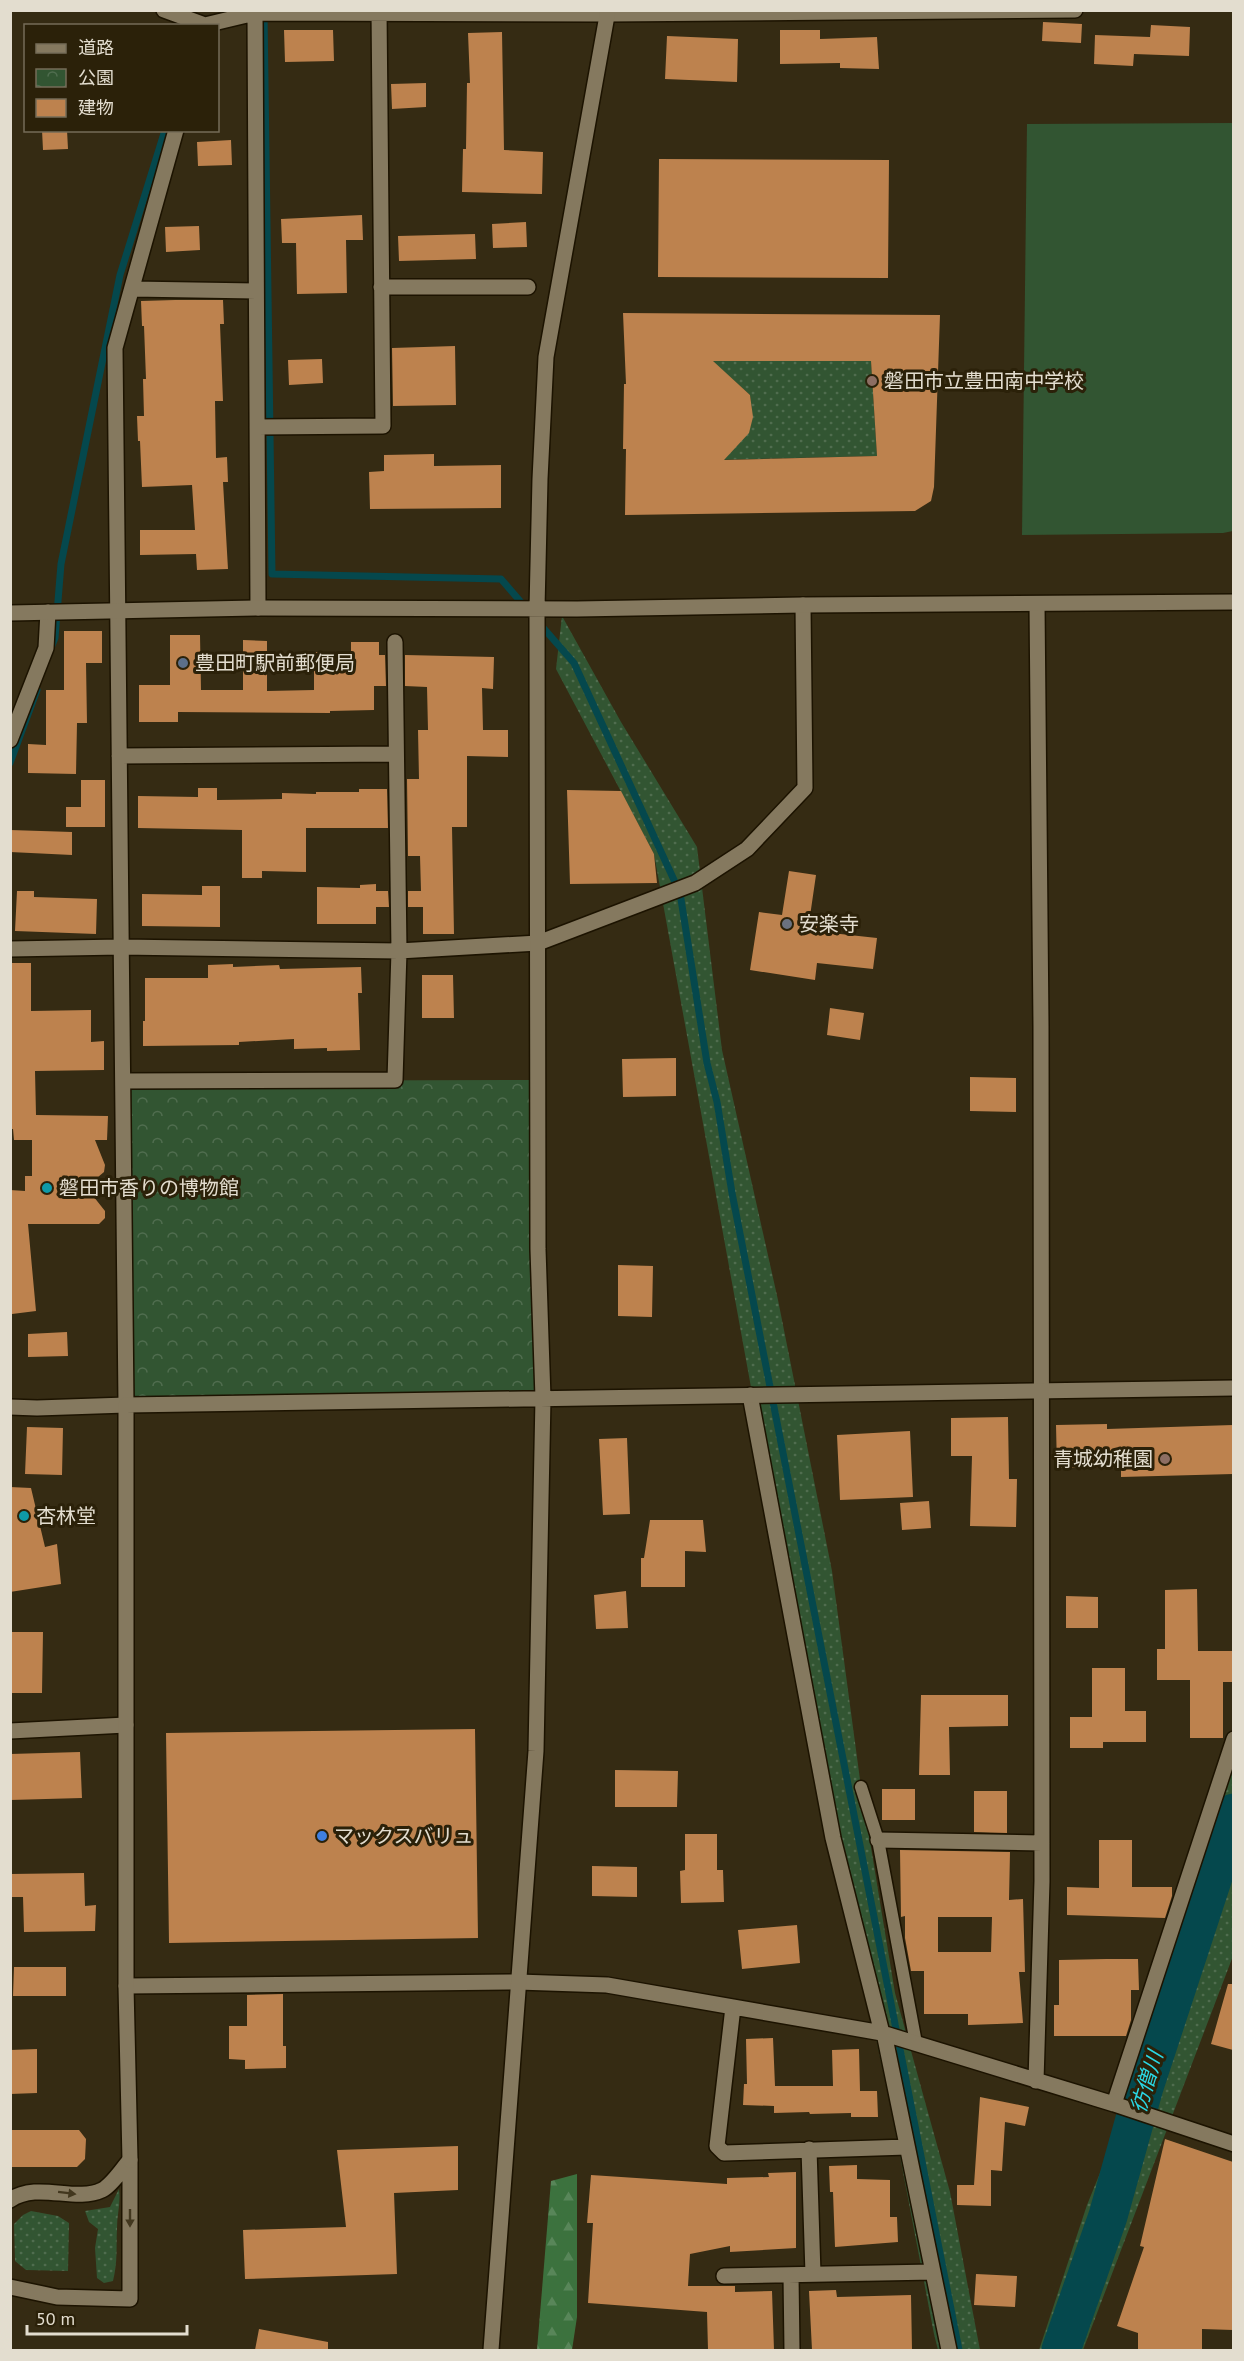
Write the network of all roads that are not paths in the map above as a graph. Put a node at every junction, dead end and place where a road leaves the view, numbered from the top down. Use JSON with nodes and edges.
{"nodes":[{"id":1,"x":164,"y":10,"type":"edge"},
{"id":2,"x":1075,"y":10,"type":"edge"},
{"id":3,"x":1011,"y":11,"type":"edge"},
{"id":4,"x":379,"y":12,"type":"edge"},
{"id":5,"x":516,"y":12,"type":"edge"},
{"id":6,"x":608,"y":12,"type":"edge"},
{"id":7,"x":255,"y":13,"type":"junction"},
{"id":8,"x":206,"y":20,"type":"edge"},
{"id":9,"x":175,"y":132,"type":"edge"},
{"id":10,"x":381,"y":287,"type":"junction"},
{"id":11,"x":528,"y":287,"type":"dead end"},
{"id":12,"x":132,"y":289,"type":"junction"},
{"id":13,"x":256,"y":291,"type":"junction"},
{"id":14,"x":257,"y":427,"type":"junction"},
{"id":15,"x":1233,"y":602,"type":"edge"},
{"id":16,"x":1037,"y":604,"type":"junction"},
{"id":17,"x":803,"y":605,"type":"junction"},
{"id":18,"x":258,"y":608,"type":"junction"},
{"id":19,"x":537,"y":608,"type":"junction"},
{"id":20,"x":117,"y":611,"type":"junction"},
{"id":21,"x":48,"y":612,"type":"junction"},
{"id":22,"x":10,"y":613,"type":"edge"},
{"id":23,"x":395,"y":642,"type":"dead end"},
{"id":24,"x":10,"y":740,"type":"edge"},
{"id":25,"x":396,"y":754,"type":"junction"},
{"id":26,"x":119,"y":756,"type":"junction"},
{"id":27,"x":538,"y":943,"type":"junction"},
{"id":28,"x":121,"y":946,"type":"junction"},
{"id":29,"x":10,"y":948,"type":"edge"},
{"id":30,"x":399,"y":951,"type":"junction"},
{"id":31,"x":123,"y":1081,"type":"junction"},
{"id":32,"x":1233,"y":1388,"type":"edge"},
{"id":33,"x":1041,"y":1391,"type":"junction"},
{"id":34,"x":750,"y":1395,"type":"junction"},
{"id":35,"x":543,"y":1398,"type":"junction"},
{"id":36,"x":126,"y":1405,"type":"junction"},
{"id":37,"x":10,"y":1407,"type":"edge"},
{"id":38,"x":126,"y":1725,"type":"junction"},
{"id":39,"x":10,"y":1731,"type":"edge"},
{"id":40,"x":1233,"y":1739,"type":"edge"},
{"id":41,"x":861,"y":1787,"type":"dead end"},
{"id":42,"x":878,"y":1840,"type":"junction"},
{"id":43,"x":1042,"y":1844,"type":"junction"},
{"id":44,"x":518,"y":1982,"type":"junction"},
{"id":45,"x":126,"y":1986,"type":"junction"},
{"id":46,"x":732,"y":2007,"type":"junction"},
{"id":47,"x":883,"y":2033,"type":"junction"},
{"id":48,"x":914,"y":2043,"type":"junction"},
{"id":49,"x":1036,"y":2081,"type":"junction"},
{"id":50,"x":1114,"y":2104,"type":"junction"},
{"id":51,"x":1233,"y":2144,"type":"edge"},
{"id":52,"x":907,"y":2147,"type":"junction"},
{"id":53,"x":809,"y":2149,"type":"junction"},
{"id":54,"x":130,"y":2160,"type":"junction"},
{"id":55,"x":10,"y":2200,"type":"edge"},
{"id":56,"x":933,"y":2272,"type":"junction"},
{"id":57,"x":813,"y":2274,"type":"junction"},
{"id":58,"x":791,"y":2275,"type":"junction"},
{"id":59,"x":724,"y":2276,"type":"dead end"},
{"id":60,"x":10,"y":2287,"type":"edge"},
{"id":61,"x":491,"y":2350,"type":"edge"},
{"id":62,"x":792,"y":2350,"type":"edge"},
{"id":63,"x":949,"y":2350,"type":"edge"}],
"edges":[{"from":1,"to":8,"type":"street"},
{"from":2,"to":3,"type":"street"},
{"from":3,"to":6,"type":"street"},
{"from":4,"to":5,"type":"street"},
{"from":4,"to":7,"type":"street"},
{"from":4,"to":10,"type":"street"},
{"from":5,"to":6,"type":"street"},
{"from":6,"to":19,"type":"street"},
{"from":7,"to":8,"type":"street"},
{"from":7,"to":13,"type":"street"},
{"from":9,"to":12,"type":"street"},
{"from":10,"to":11,"type":"street"},
{"from":10,"to":14,"type":"street"},
{"from":12,"to":13,"type":"street"},
{"from":12,"to":20,"type":"street"},
{"from":13,"to":14,"type":"street"},
{"from":14,"to":18,"type":"street"},
{"from":15,"to":16,"type":"street"},
{"from":16,"to":17,"type":"street"},
{"from":16,"to":33,"type":"street"},
{"from":17,"to":19,"type":"street"},
{"from":17,"to":27,"type":"street"},
{"from":18,"to":19,"type":"street"},
{"from":18,"to":20,"type":"street"},
{"from":19,"to":27,"type":"street"},
{"from":20,"to":21,"type":"street"},
{"from":20,"to":26,"type":"street"},
{"from":21,"to":22,"type":"street"},
{"from":21,"to":24,"type":"street"},
{"from":23,"to":25,"type":"street"},
{"from":25,"to":26,"type":"street"},
{"from":25,"to":30,"type":"street"},
{"from":26,"to":28,"type":"street"},
{"from":27,"to":30,"type":"street"},
{"from":27,"to":35,"type":"street"},
{"from":28,"to":29,"type":"street"},
{"from":28,"to":30,"type":"street"},
{"from":28,"to":31,"type":"street"},
{"from":30,"to":31,"type":"street"},
{"from":31,"to":36,"type":"street"},
{"from":32,"to":33,"type":"street"},
{"from":33,"to":34,"type":"street"},
{"from":33,"to":43,"type":"street"},
{"from":34,"to":35,"type":"street"},
{"from":34,"to":47,"type":"street"},
{"from":35,"to":36,"type":"street"},
{"from":35,"to":44,"type":"street"},
{"from":36,"to":37,"type":"street"},
{"from":36,"to":38,"type":"street"},
{"from":38,"to":39,"type":"street"},
{"from":38,"to":45,"type":"street"},
{"from":40,"to":50,"type":"street"},
{"from":41,"to":42,"type":"lane"},
{"from":42,"to":43,"type":"street"},
{"from":42,"to":48,"type":"lane"},
{"from":43,"to":49,"type":"street"},
{"from":44,"to":45,"type":"street"},
{"from":44,"to":46,"type":"street"},
{"from":44,"to":61,"type":"street"},
{"from":45,"to":54,"type":"street"},
{"from":46,"to":47,"type":"street"},
{"from":46,"to":53,"type":"street"},
{"from":47,"to":48,"type":"street"},
{"from":47,"to":52,"type":"street"},
{"from":48,"to":49,"type":"street"},
{"from":49,"to":50,"type":"street"},
{"from":50,"to":51,"type":"street"},
{"from":52,"to":53,"type":"street"},
{"from":52,"to":56,"type":"street"},
{"from":53,"to":57,"type":"street"},
{"from":55,"to":54,"type":"street","one_way":true},
{"from":54,"to":60,"type":"street","one_way":true},
{"from":56,"to":57,"type":"street"},
{"from":56,"to":63,"type":"street"},
{"from":57,"to":58,"type":"street"},
{"from":58,"to":59,"type":"street"},
{"from":58,"to":62,"type":"street"}]}
